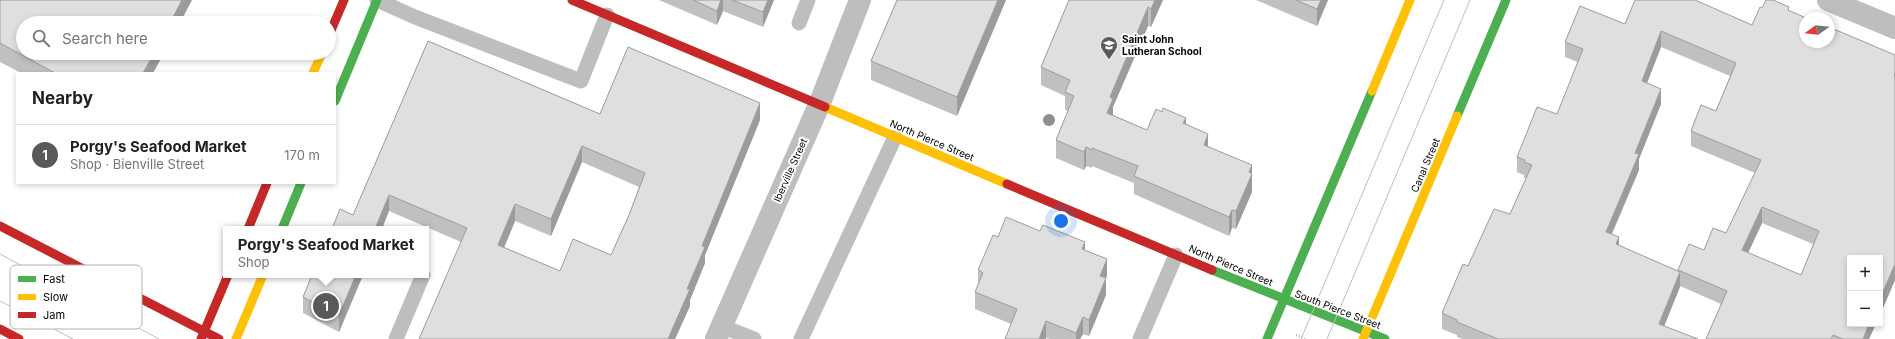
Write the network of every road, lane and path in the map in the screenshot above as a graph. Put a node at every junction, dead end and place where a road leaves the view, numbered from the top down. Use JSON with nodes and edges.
{"nodes":[{"id":1,"x":344,"y":0,"type":"edge"},
{"id":2,"x":377,"y":0,"type":"edge"},
{"id":3,"x":572,"y":0,"type":"edge"},
{"id":4,"x":808,"y":0,"type":"edge"},
{"id":5,"x":860,"y":0,"type":"edge"},
{"id":6,"x":1410,"y":0,"type":"edge"},
{"id":7,"x":1506,"y":0,"type":"edge"},
{"id":8,"x":1828,"y":0,"type":"edge"},
{"id":9,"x":607,"y":15,"type":"junction"},
{"id":10,"x":336,"y":19,"type":"edge"},
{"id":11,"x":799,"y":23,"type":"dead end"},
{"id":12,"x":1895,"y":28,"type":"edge"},
{"id":13,"x":319,"y":60,"type":"edge"},
{"id":14,"x":313,"y":72,"type":"edge"},
{"id":15,"x":336,"y":99,"type":"edge"},
{"id":16,"x":819,"y":105,"type":"junction"},
{"id":17,"x":895,"y":137,"type":"junction"},
{"id":18,"x":267,"y":184,"type":"edge"},
{"id":19,"x":301,"y":184,"type":"edge"},
{"id":20,"x":249,"y":226,"type":"edge"},
{"id":21,"x":283,"y":226,"type":"edge"},
{"id":22,"x":4,"y":228,"type":"edge"},
{"id":23,"x":3,"y":241,"type":"dead end"},
{"id":24,"x":1176,"y":255,"type":"junction"},
{"id":25,"x":73,"y":265,"type":"edge"},
{"id":26,"x":227,"y":278,"type":"edge"},
{"id":27,"x":262,"y":278,"type":"edge"},
{"id":28,"x":422,"y":278,"type":"edge"},
{"id":29,"x":1284,"y":300,"type":"junction"},
{"id":30,"x":142,"y":302,"type":"edge"},
{"id":31,"x":0,"y":329,"type":"edge"},
{"id":32,"x":719,"y":333,"type":"edge"},
{"id":33,"x":1293,"y":334,"type":"dead end"},
{"id":34,"x":203,"y":335,"type":"edge"},
{"id":35,"x":1365,"y":335,"type":"edge"},
{"id":36,"x":19,"y":339,"type":"edge"},
{"id":37,"x":219,"y":339,"type":"edge"},
{"id":38,"x":236,"y":339,"type":"edge"},
{"id":39,"x":396,"y":339,"type":"edge"},
{"id":40,"x":754,"y":339,"type":"edge"},
{"id":41,"x":801,"y":339,"type":"edge"},
{"id":42,"x":1140,"y":339,"type":"edge"},
{"id":43,"x":1267,"y":339,"type":"edge"},
{"id":44,"x":1305,"y":339,"type":"edge"},
{"id":45,"x":1385,"y":339,"type":"edge"}],
"edges":[{"from":1,"to":10,"type":"street"},
{"from":2,"to":9,"type":"lane"},
{"from":2,"to":15,"type":"street"},
{"from":3,"to":9,"type":"street","name":"North Pierce Street"},
{"from":4,"to":11,"type":"lane"},
{"from":5,"to":16,"type":"street","name":"Iberville Street"},
{"from":6,"to":29,"type":"street"},
{"from":7,"to":35,"type":"street","name":"Canal Street"},
{"from":8,"to":12,"type":"street"},
{"from":9,"to":16,"type":"street","name":"North Pierce Street"},
{"from":13,"to":14,"type":"street"},
{"from":16,"to":17,"type":"street","name":"North Pierce Street"},
{"from":16,"to":32,"type":"street","name":"Iberville Street"},
{"from":17,"to":24,"type":"street","name":"North Pierce Street"},
{"from":17,"to":41,"type":"lane"},
{"from":18,"to":20,"type":"street"},
{"from":19,"to":21,"type":"street"},
{"from":22,"to":23,"type":"street"},
{"from":22,"to":25,"type":"street"},
{"from":24,"to":29,"type":"street","name":"North Pierce Street"},
{"from":24,"to":42,"type":"lane"},
{"from":26,"to":34,"type":"street"},
{"from":27,"to":38,"type":"street"},
{"from":28,"to":39,"type":"lane"},
{"from":29,"to":35,"type":"street","name":"South Pierce Street"},
{"from":29,"to":43,"type":"street"},
{"from":30,"to":34,"type":"street"},
{"from":31,"to":36,"type":"street"},
{"from":32,"to":40,"type":"lane"},
{"from":33,"to":44,"type":"path"},
{"from":34,"to":37,"type":"street"},
{"from":35,"to":45,"type":"street","name":"South Pierce Street"}]}
